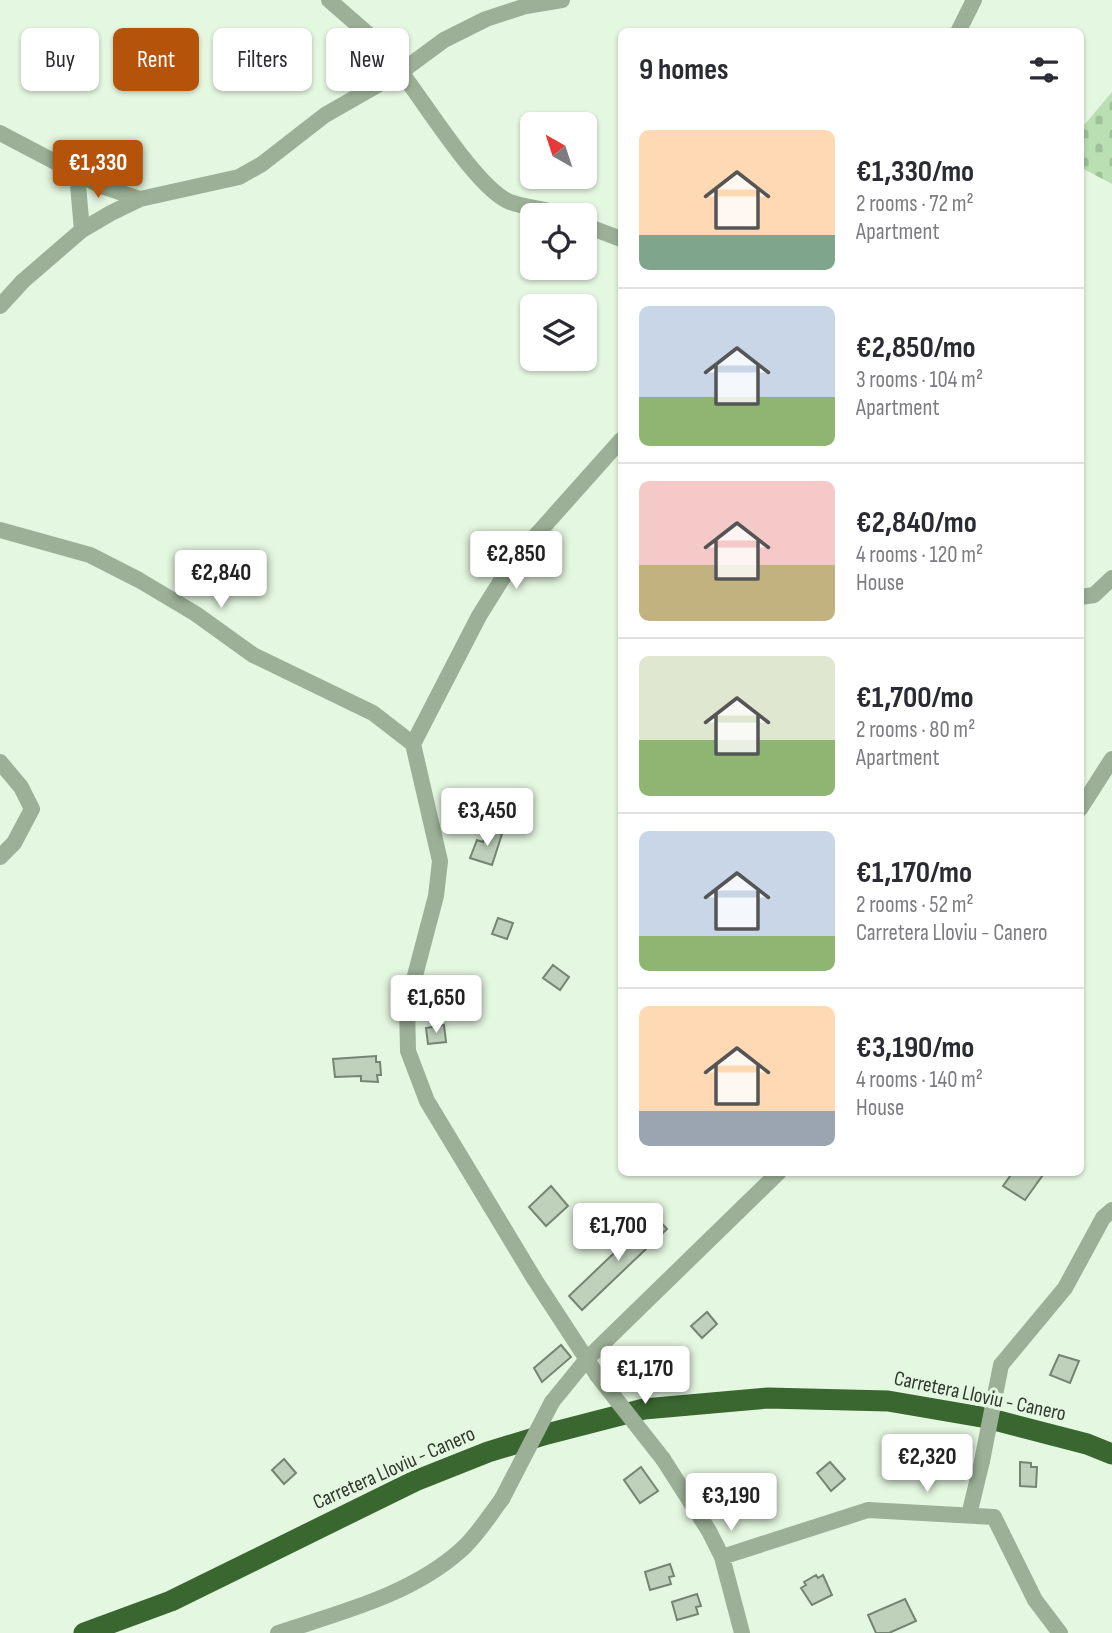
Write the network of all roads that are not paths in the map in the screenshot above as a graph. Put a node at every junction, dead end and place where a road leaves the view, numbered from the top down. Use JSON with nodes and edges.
{"nodes":[{"id":1,"x":329,"y":0,"type":"edge"},
{"id":2,"x":562,"y":0,"type":"edge"},
{"id":3,"x":974,"y":0,"type":"edge"},
{"id":4,"x":361,"y":28,"type":"edge"},
{"id":5,"x":960,"y":28,"type":"edge"},
{"id":6,"x":409,"y":66,"type":"edge"},
{"id":7,"x":409,"y":81,"type":"edge"},
{"id":8,"x":367,"y":91,"type":"edge"},
{"id":9,"x":0,"y":133,"type":"edge"},
{"id":10,"x":77,"y":174,"type":"junction"},
{"id":11,"x":140,"y":199,"type":"junction"},
{"id":12,"x":520,"y":204,"type":"edge"},
{"id":13,"x":82,"y":230,"type":"junction"},
{"id":14,"x":597,"y":230,"type":"edge"},
{"id":15,"x":618,"y":238,"type":"edge"},
{"id":16,"x":0,"y":306,"type":"edge"},
{"id":17,"x":618,"y":443,"type":"edge"},
{"id":18,"x":0,"y":530,"type":"edge"},
{"id":19,"x":1112,"y":578,"type":"edge"},
{"id":20,"x":1084,"y":596,"type":"edge"},
{"id":21,"x":413,"y":744,"type":"junction"},
{"id":22,"x":1112,"y":759,"type":"edge"},
{"id":23,"x":0,"y":762,"type":"edge"},
{"id":24,"x":1084,"y":803,"type":"edge"},
{"id":25,"x":0,"y":857,"type":"edge"},
{"id":26,"x":775,"y":1176,"type":"edge"},
{"id":27,"x":1112,"y":1210,"type":"edge"},
{"id":28,"x":587,"y":1359,"type":"junction"},
{"id":29,"x":1112,"y":1454,"type":"edge"},
{"id":30,"x":969,"y":1515,"type":"junction"},
{"id":31,"x":722,"y":1557,"type":"junction"},
{"id":32,"x":84,"y":1633,"type":"edge"},
{"id":33,"x":278,"y":1633,"type":"edge"},
{"id":34,"x":742,"y":1633,"type":"edge"},
{"id":35,"x":1060,"y":1633,"type":"edge"}],
"edges":[{"from":1,"to":4,"type":"street"},
{"from":2,"to":6,"type":"street"},
{"from":3,"to":5,"type":"street"},
{"from":7,"to":12,"type":"street"},
{"from":8,"to":11,"type":"street"},
{"from":9,"to":10,"type":"street"},
{"from":10,"to":11,"type":"street"},
{"from":10,"to":13,"type":"street"},
{"from":11,"to":13,"type":"street"},
{"from":13,"to":16,"type":"street"},
{"from":14,"to":15,"type":"street"},
{"from":17,"to":21,"type":"street"},
{"from":18,"to":21,"type":"street"},
{"from":19,"to":20,"type":"street"},
{"from":21,"to":28,"type":"street"},
{"from":22,"to":24,"type":"street"},
{"from":23,"to":25,"type":"street"},
{"from":26,"to":28,"type":"street"},
{"from":27,"to":30,"type":"street","bridge":true},
{"from":28,"to":31,"type":"street","bridge":true},
{"from":28,"to":33,"type":"street","bridge":true},
{"from":29,"to":32,"type":"highway","name":"Carretera Lloviu - Canero"},
{"from":30,"to":31,"type":"street"},
{"from":30,"to":35,"type":"street"},
{"from":31,"to":34,"type":"street"}]}
